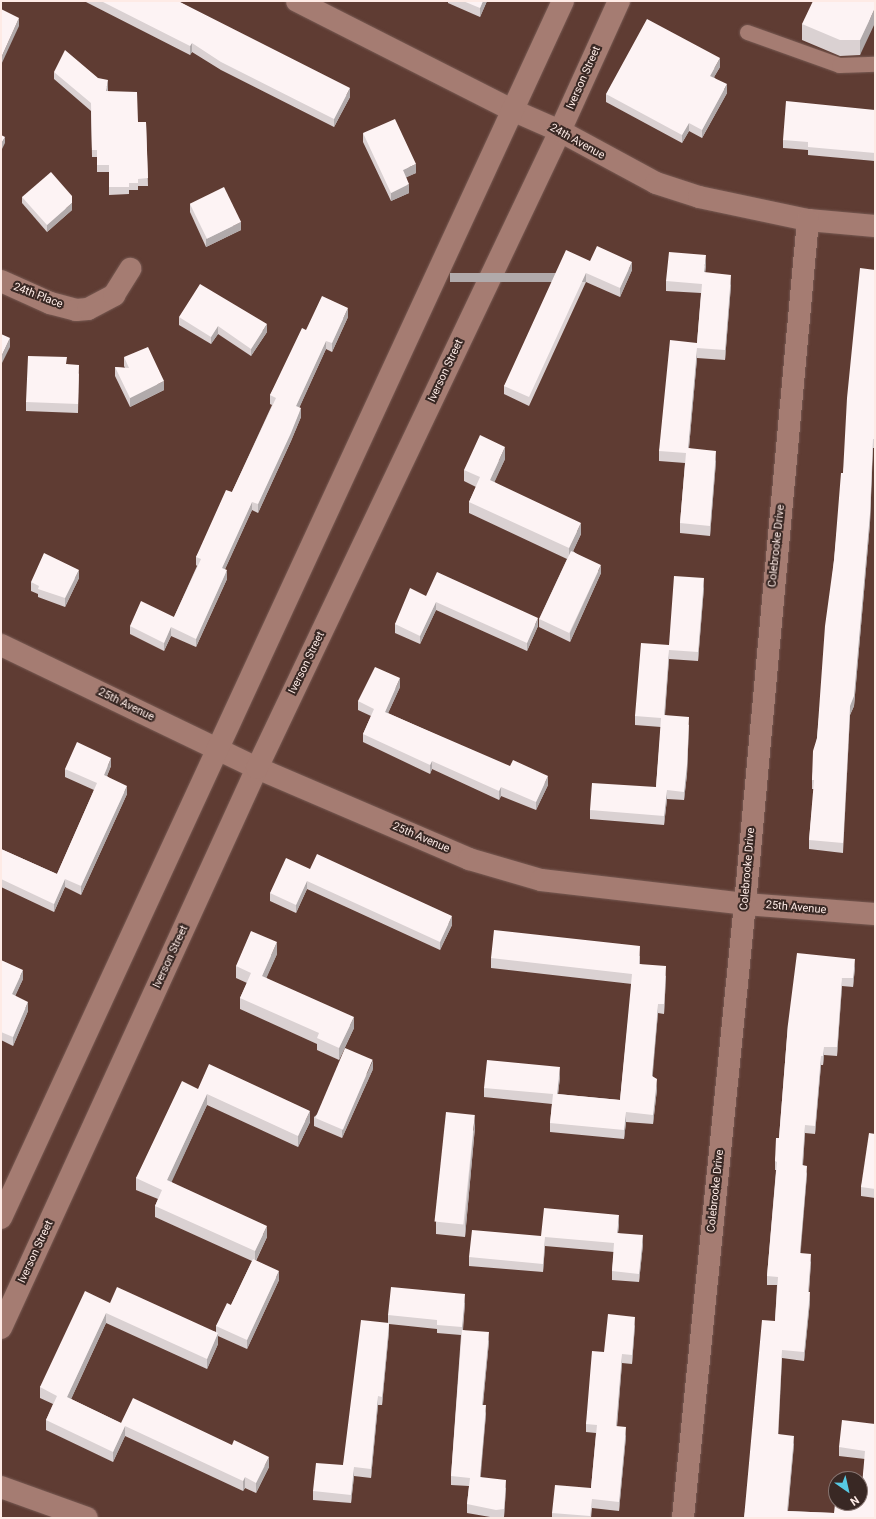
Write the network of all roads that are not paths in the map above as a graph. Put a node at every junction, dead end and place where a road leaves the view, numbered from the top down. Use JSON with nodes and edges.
{"nodes":[{"id":1,"x":297,"y":1,"type":"edge"},
{"id":2,"x":563,"y":1,"type":"edge"},
{"id":3,"x":619,"y":1,"type":"edge"},
{"id":4,"x":747,"y":32,"type":"dead end"},
{"id":5,"x":875,"y":64,"type":"edge"},
{"id":6,"x":512,"y":110,"type":"junction"},
{"id":7,"x":560,"y":131,"type":"junction"},
{"id":8,"x":808,"y":220,"type":"junction"},
{"id":9,"x":875,"y":226,"type":"edge"},
{"id":10,"x":130,"y":269,"type":"dead end"},
{"id":11,"x":1,"y":282,"type":"edge"},
{"id":12,"x":1,"y":645,"type":"edge"},
{"id":13,"x":219,"y":749,"type":"junction"},
{"id":14,"x":258,"y":768,"type":"junction"},
{"id":15,"x":745,"y":904,"type":"junction"},
{"id":16,"x":875,"y":914,"type":"edge"},
{"id":17,"x":1,"y":1218,"type":"edge"},
{"id":18,"x":1,"y":1328,"type":"edge"},
{"id":19,"x":1,"y":1487,"type":"edge"},
{"id":20,"x":87,"y":1518,"type":"edge"},
{"id":21,"x":683,"y":1518,"type":"edge"}],
"edges":[{"from":1,"to":6,"type":"street","name":"24th Avenue"},
{"from":2,"to":6,"type":"street"},
{"from":3,"to":7,"type":"street","name":"Iverson Street"},
{"from":4,"to":5,"type":"lane"},
{"from":6,"to":7,"type":"street","name":"24th Avenue"},
{"from":6,"to":13,"type":"street"},
{"from":7,"to":8,"type":"street","name":"24th Avenue"},
{"from":7,"to":14,"type":"street","name":"Iverson Street"},
{"from":8,"to":9,"type":"street","name":"24th Avenue"},
{"from":8,"to":15,"type":"street","name":"Colebrooke Drive"},
{"from":10,"to":11,"type":"street","name":"24th Place"},
{"from":12,"to":13,"type":"street","name":"25th Avenue"},
{"from":13,"to":14,"type":"street","name":"25th Avenue"},
{"from":13,"to":17,"type":"street"},
{"from":14,"to":15,"type":"street","name":"25th Avenue"},
{"from":14,"to":18,"type":"street","name":"Iverson Street"},
{"from":15,"to":16,"type":"street","name":"25th Avenue"},
{"from":15,"to":21,"type":"street","name":"Colebrooke Drive"},
{"from":19,"to":20,"type":"street"}]}
